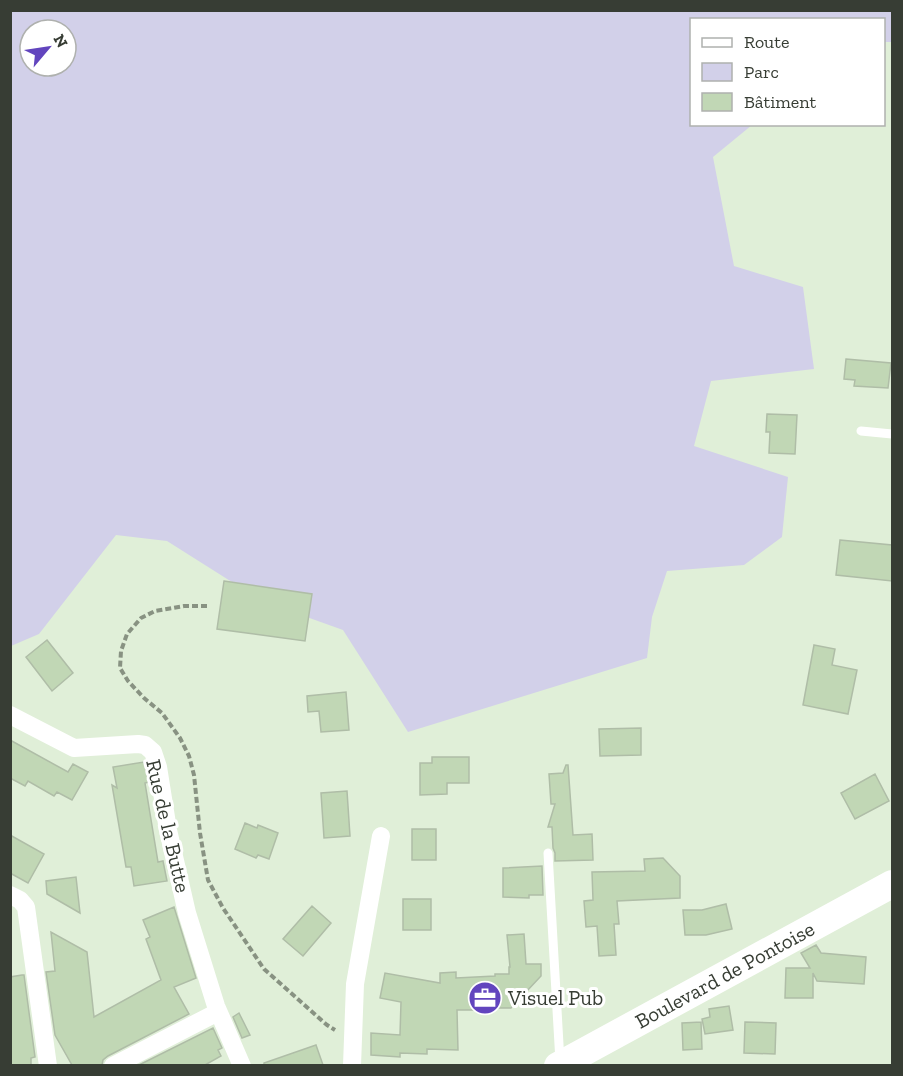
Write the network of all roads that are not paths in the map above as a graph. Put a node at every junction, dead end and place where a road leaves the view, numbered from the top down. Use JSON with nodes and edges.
{"nodes":[{"id":1,"x":861,"y":431,"type":"dead end"},
{"id":2,"x":892,"y":434,"type":"edge"},
{"id":3,"x":10,"y":715,"type":"edge"},
{"id":4,"x":381,"y":836,"type":"dead end"},
{"id":5,"x":548,"y":853,"type":"dead end"},
{"id":6,"x":892,"y":884,"type":"edge"},
{"id":7,"x":10,"y":895,"type":"edge"},
{"id":8,"x":218,"y":1012,"type":"junction"},
{"id":9,"x":237,"y":1063,"type":"edge"},
{"id":10,"x":48,"y":1065,"type":"edge"},
{"id":11,"x":113,"y":1065,"type":"edge"},
{"id":12,"x":352,"y":1065,"type":"edge"},
{"id":13,"x":559,"y":1065,"type":"edge"}],
"edges":[{"from":1,"to":2,"type":"lane"},
{"from":3,"to":8,"type":"street","name":"Rue de la Butte"},
{"from":4,"to":12,"type":"street"},
{"from":5,"to":13,"type":"lane"},
{"from":6,"to":13,"type":"main road","name":"Boulevard de Pontoise"},
{"from":7,"to":10,"type":"street"},
{"from":8,"to":9,"type":"street","name":"Rue de la Butte"},
{"from":8,"to":11,"type":"street"}]}
